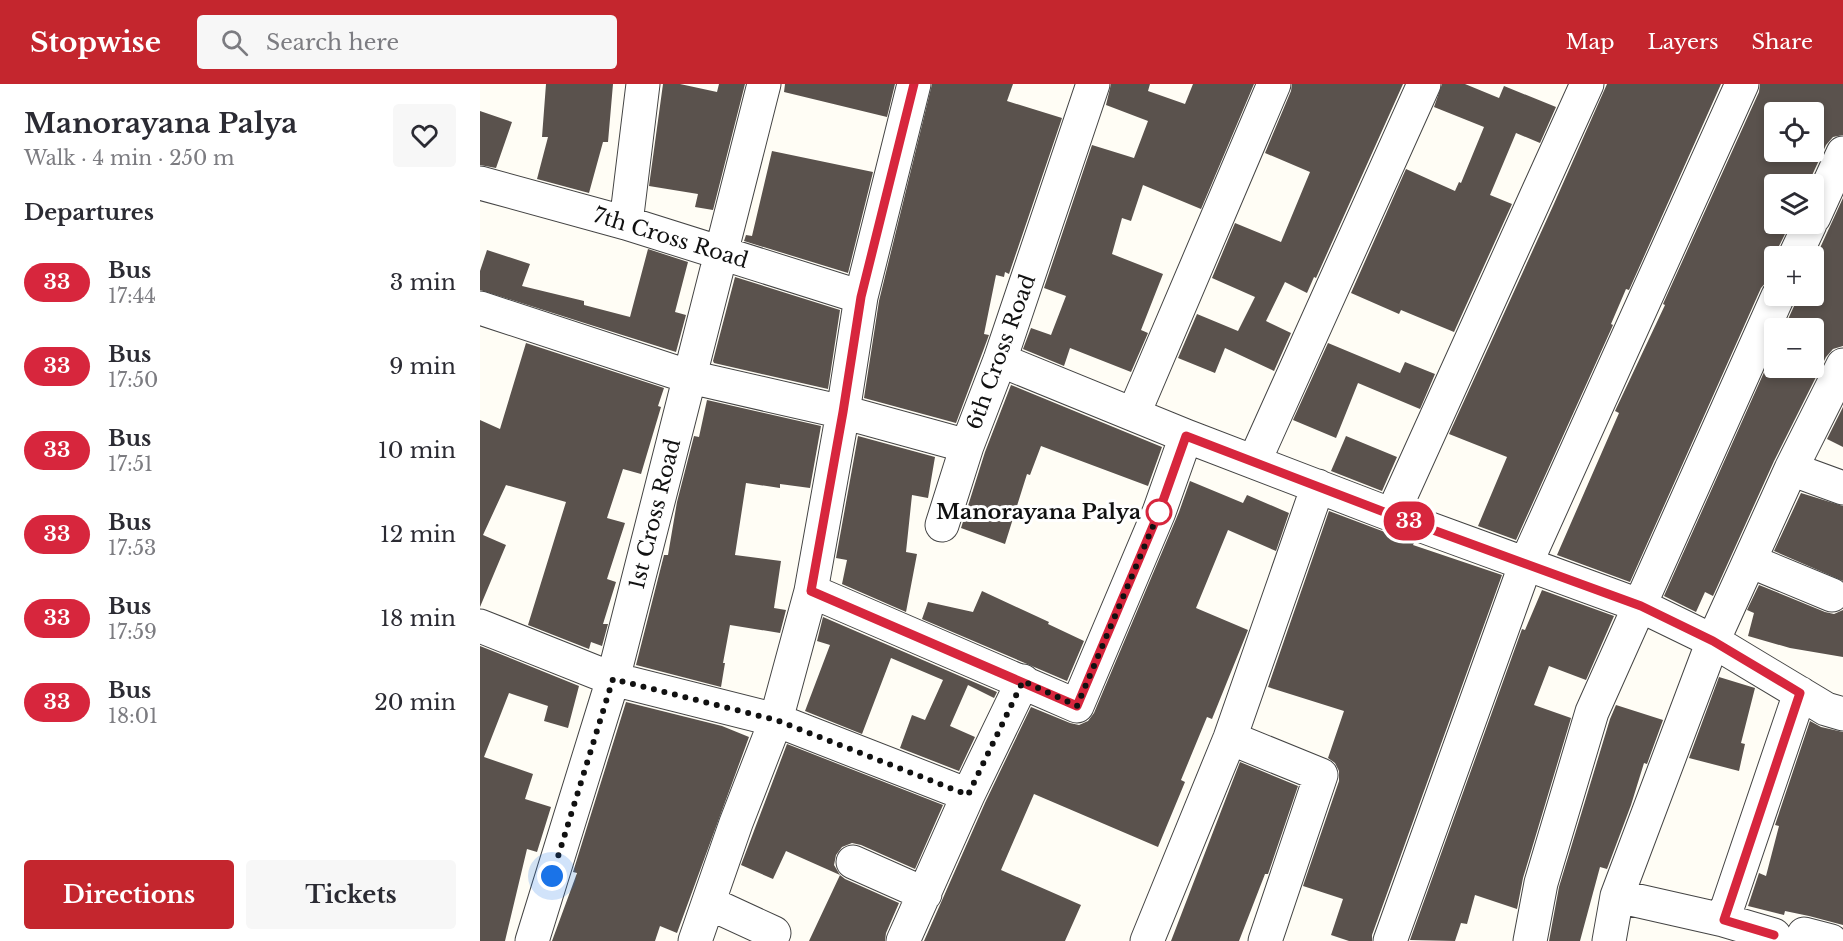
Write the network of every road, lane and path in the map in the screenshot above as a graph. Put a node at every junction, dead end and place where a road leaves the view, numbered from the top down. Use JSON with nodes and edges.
{"nodes":[{"id":1,"x":643,"y":84,"type":"edge"},
{"id":2,"x":764,"y":84,"type":"edge"},
{"id":3,"x":914,"y":84,"type":"edge"},
{"id":4,"x":1093,"y":84,"type":"edge"},
{"id":5,"x":1274,"y":84,"type":"edge"},
{"id":6,"x":1424,"y":84,"type":"edge"},
{"id":7,"x":1587,"y":84,"type":"edge"},
{"id":8,"x":1742,"y":84,"type":"edge"},
{"id":9,"x":1843,"y":153,"type":"edge"},
{"id":10,"x":480,"y":183,"type":"edge"},
{"id":11,"x":1824,"y":195,"type":"edge"},
{"id":12,"x":626,"y":223,"type":"junction"},
{"id":13,"x":722,"y":253,"type":"junction"},
{"id":14,"x":861,"y":297,"type":"junction"},
{"id":15,"x":1774,"y":306,"type":"edge"},
{"id":16,"x":480,"y":308,"type":"edge"},
{"id":17,"x":1000,"y":360,"type":"junction"},
{"id":18,"x":1843,"y":365,"type":"edge"},
{"id":19,"x":690,"y":377,"type":"junction"},
{"id":20,"x":843,"y":412,"type":"junction"},
{"id":21,"x":1134,"y":413,"type":"junction"},
{"id":22,"x":1186,"y":436,"type":"junction"},
{"id":23,"x":967,"y":446,"type":"junction"},
{"id":24,"x":1254,"y":462,"type":"junction"},
{"id":25,"x":1791,"y":468,"type":"junction"},
{"id":26,"x":1318,"y":486,"type":"junction"},
{"id":27,"x":1843,"y":488,"type":"edge"},
{"id":28,"x":1392,"y":515,"type":"junction"},
{"id":29,"x":942,"y":525,"type":"dead end"},
{"id":30,"x":1750,"y":561,"type":"junction"},
{"id":31,"x":1526,"y":563,"type":"junction"},
{"id":32,"x":811,"y":591,"type":"junction"},
{"id":33,"x":1832,"y":596,"type":"dead end"},
{"id":34,"x":1641,"y":606,"type":"junction"},
{"id":35,"x":480,"y":626,"type":"edge"},
{"id":36,"x":1713,"y":641,"type":"junction"},
{"id":37,"x":613,"y":679,"type":"junction"},
{"id":38,"x":1023,"y":681,"type":"junction"},
{"id":39,"x":1800,"y":693,"type":"junction"},
{"id":40,"x":1843,"y":714,"type":"edge"},
{"id":41,"x":776,"y":720,"type":"junction"},
{"id":42,"x":1230,"y":738,"type":"junction"},
{"id":43,"x":968,"y":795,"type":"junction"},
{"id":44,"x":853,"y":862,"type":"dead end"},
{"id":45,"x":925,"y":894,"type":"junction"},
{"id":46,"x":1617,"y":896,"type":"junction"},
{"id":47,"x":709,"y":903,"type":"junction"},
{"id":48,"x":1724,"y":920,"type":"junction"},
{"id":49,"x":774,"y":933,"type":"dead end"},
{"id":50,"x":1803,"y":937,"type":"edge"},
{"id":51,"x":532,"y":941,"type":"edge"},
{"id":52,"x":695,"y":941,"type":"edge"},
{"id":53,"x":903,"y":941,"type":"edge"},
{"id":54,"x":1147,"y":941,"type":"edge"},
{"id":55,"x":1264,"y":941,"type":"edge"},
{"id":56,"x":1390,"y":941,"type":"edge"},
{"id":57,"x":1530,"y":941,"type":"edge"},
{"id":58,"x":1609,"y":941,"type":"edge"}],
"edges":[{"from":1,"to":12,"type":"street"},
{"from":2,"to":13,"type":"street","name":"1st Cross Road"},
{"from":3,"to":14,"type":"street"},
{"from":4,"to":17,"type":"street","name":"6th Cross Road"},
{"from":5,"to":21,"type":"street"},
{"from":6,"to":24,"type":"street"},
{"from":7,"to":28,"type":"street"},
{"from":8,"to":31,"type":"street"},
{"from":9,"to":11,"type":"street"},
{"from":10,"to":12,"type":"street","name":"7th Cross Road"},
{"from":12,"to":13,"type":"street","name":"7th Cross Road"},
{"from":13,"to":14,"type":"street","name":"7th Cross Road"},
{"from":13,"to":19,"type":"street","name":"1st Cross Road"},
{"from":14,"to":20,"type":"street"},
{"from":15,"to":34,"type":"street"},
{"from":16,"to":19,"type":"street","name":"6th Cross Road"},
{"from":17,"to":21,"type":"street"},
{"from":17,"to":23,"type":"street","name":"6th Cross Road"},
{"from":18,"to":25,"type":"street"},
{"from":19,"to":20,"type":"street","name":"6th Cross Road"},
{"from":19,"to":37,"type":"street","name":"1st Cross Road"},
{"from":20,"to":23,"type":"street","name":"6th Cross Road"},
{"from":20,"to":32,"type":"street"},
{"from":21,"to":22,"type":"street"},
{"from":22,"to":24,"type":"street"},
{"from":22,"to":38,"type":"street"},
{"from":23,"to":29,"type":"street"},
{"from":24,"to":26,"type":"street"},
{"from":25,"to":27,"type":"street"},
{"from":25,"to":30,"type":"street"},
{"from":26,"to":28,"type":"street"},
{"from":26,"to":42,"type":"street"},
{"from":28,"to":31,"type":"street"},
{"from":30,"to":33,"type":"street"},
{"from":30,"to":36,"type":"street"},
{"from":31,"to":34,"type":"street"},
{"from":31,"to":56,"type":"street"},
{"from":32,"to":38,"type":"street"},
{"from":32,"to":41,"type":"street"},
{"from":34,"to":36,"type":"street"},
{"from":34,"to":57,"type":"street"},
{"from":35,"to":37,"type":"street"},
{"from":36,"to":39,"type":"street"},
{"from":36,"to":46,"type":"street"},
{"from":37,"to":41,"type":"street"},
{"from":37,"to":51,"type":"street","name":"1st Cross Road"},
{"from":38,"to":43,"type":"street"},
{"from":39,"to":40,"type":"street"},
{"from":39,"to":48,"type":"street"},
{"from":41,"to":43,"type":"street"},
{"from":41,"to":47,"type":"street"},
{"from":42,"to":54,"type":"street"},
{"from":42,"to":55,"type":"street"},
{"from":43,"to":45,"type":"street"},
{"from":44,"to":45,"type":"street"},
{"from":45,"to":53,"type":"street"},
{"from":46,"to":48,"type":"street"},
{"from":46,"to":58,"type":"street"},
{"from":47,"to":49,"type":"street"},
{"from":47,"to":52,"type":"street"},
{"from":48,"to":50,"type":"street"}]}
